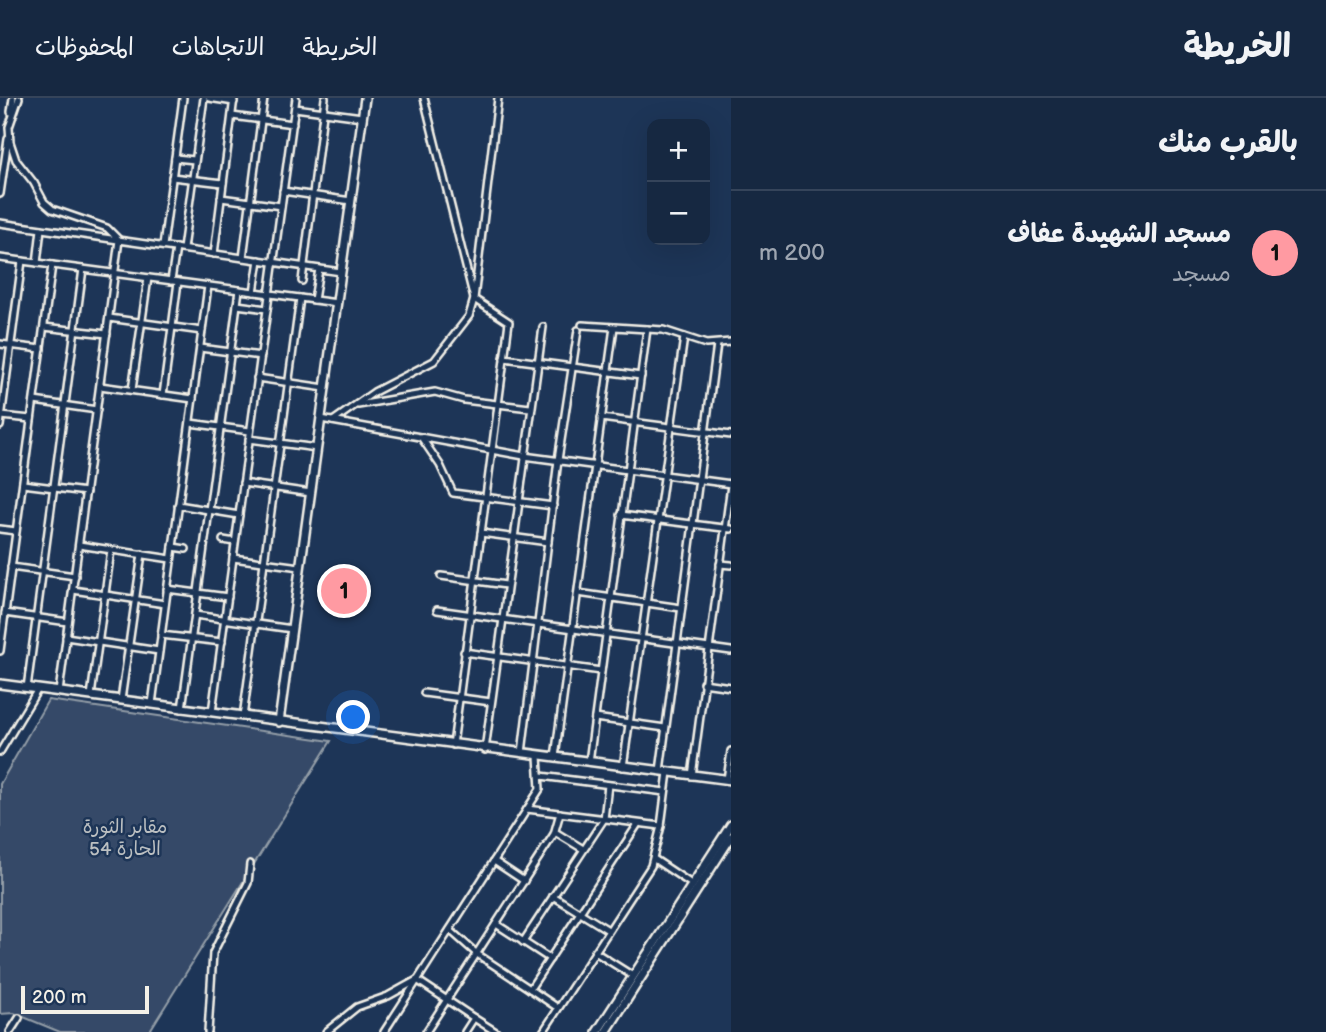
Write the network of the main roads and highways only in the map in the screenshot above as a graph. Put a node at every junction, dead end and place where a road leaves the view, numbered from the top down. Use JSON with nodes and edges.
{"nodes":[{"id":1,"x":365,"y":98,"type":"edge"},
{"id":2,"x":0,"y":684,"type":"edge"},
{"id":3,"x":279,"y":722,"type":"junction"},
{"id":4,"x":729,"y":780,"type":"edge"},
{"id":5,"x":731,"y":825,"type":"edge"},
{"id":6,"x":731,"y":837,"type":"edge"},
{"id":7,"x":696,"y":886,"type":"junction"},
{"id":8,"x":597,"y":1032,"type":"edge"},
{"id":9,"x":606,"y":1032,"type":"edge"}],
"edges":[{"from":1,"to":3,"type":"main road"},
{"from":2,"to":3,"type":"main road"},
{"from":3,"to":4,"type":"main road"},
{"from":5,"to":7,"type":"main road"},
{"from":6,"to":7,"type":"main road"},
{"from":7,"to":8,"type":"main road"},
{"from":7,"to":9,"type":"main road"}]}
